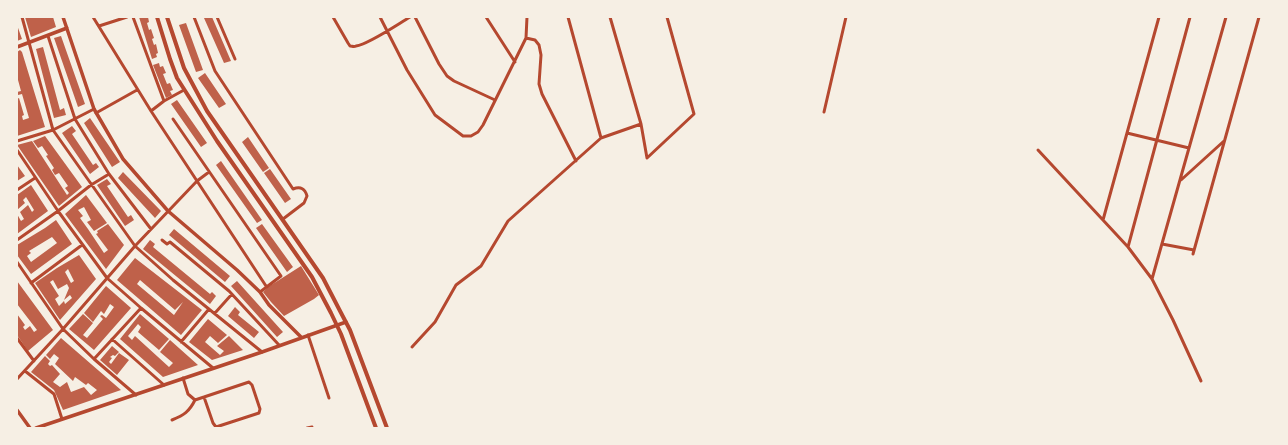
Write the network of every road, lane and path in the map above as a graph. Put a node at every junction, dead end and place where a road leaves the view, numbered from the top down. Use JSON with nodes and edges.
{"nodes":[{"id":1,"x":22,"y":17,"type":"edge"},
{"id":2,"x":64,"y":17,"type":"edge"},
{"id":3,"x":93,"y":17,"type":"edge"},
{"id":4,"x":127,"y":17,"type":"edge"},
{"id":5,"x":133,"y":17,"type":"edge"},
{"id":6,"x":158,"y":17,"type":"edge"},
{"id":7,"x":167,"y":17,"type":"edge"},
{"id":8,"x":194,"y":17,"type":"edge"},
{"id":9,"x":217,"y":17,"type":"edge"},
{"id":10,"x":333,"y":17,"type":"edge"},
{"id":11,"x":380,"y":17,"type":"edge"},
{"id":12,"x":410,"y":17,"type":"edge"},
{"id":13,"x":415,"y":17,"type":"edge"},
{"id":14,"x":486,"y":17,"type":"edge"},
{"id":15,"x":527,"y":17,"type":"edge"},
{"id":16,"x":568,"y":17,"type":"edge"},
{"id":17,"x":610,"y":17,"type":"edge"},
{"id":18,"x":667,"y":17,"type":"edge"},
{"id":19,"x":846,"y":17,"type":"edge"},
{"id":20,"x":1159,"y":17,"type":"edge"},
{"id":21,"x":1190,"y":17,"type":"edge"},
{"id":22,"x":1226,"y":17,"type":"edge"},
{"id":23,"x":1259,"y":17,"type":"edge"},
{"id":24,"x":99,"y":26,"type":"junction"},
{"id":25,"x":67,"y":28,"type":"junction"},
{"id":26,"x":387,"y":30,"type":"junction"},
{"id":27,"x":48,"y":36,"type":"junction"},
{"id":28,"x":526,"y":38,"type":"junction"},
{"id":29,"x":29,"y":42,"type":"junction"},
{"id":30,"x":17,"y":47,"type":"edge"},
{"id":31,"x":235,"y":59,"type":"dead end"},
{"id":32,"x":515,"y":62,"type":"junction"},
{"id":33,"x":137,"y":90,"type":"junction"},
{"id":34,"x":184,"y":90,"type":"junction"},
{"id":35,"x":495,"y":100,"type":"junction"},
{"id":36,"x":164,"y":101,"type":"junction"},
{"id":37,"x":94,"y":109,"type":"junction"},
{"id":38,"x":151,"y":111,"type":"junction"},
{"id":39,"x":824,"y":112,"type":"dead end"},
{"id":40,"x":96,"y":113,"type":"junction"},
{"id":41,"x":75,"y":119,"type":"junction"},
{"id":42,"x":173,"y":120,"type":"dead end"},
{"id":43,"x":641,"y":124,"type":"junction"},
{"id":44,"x":53,"y":130,"type":"junction"},
{"id":45,"x":1127,"y":133,"type":"junction"},
{"id":46,"x":601,"y":138,"type":"junction"},
{"id":47,"x":1157,"y":140,"type":"junction"},
{"id":48,"x":17,"y":141,"type":"edge"},
{"id":49,"x":1224,"y":141,"type":"junction"},
{"id":50,"x":1189,"y":148,"type":"junction"},
{"id":51,"x":17,"y":150,"type":"edge"},
{"id":52,"x":1038,"y":150,"type":"dead end"},
{"id":53,"x":576,"y":161,"type":"junction"},
{"id":54,"x":209,"y":172,"type":"junction"},
{"id":55,"x":109,"y":174,"type":"junction"},
{"id":56,"x":35,"y":178,"type":"junction"},
{"id":57,"x":197,"y":181,"type":"junction"},
{"id":58,"x":1180,"y":181,"type":"junction"},
{"id":59,"x":91,"y":185,"type":"junction"},
{"id":60,"x":17,"y":190,"type":"edge"},
{"id":61,"x":58,"y":211,"type":"junction"},
{"id":62,"x":168,"y":211,"type":"junction"},
{"id":63,"x":282,"y":219,"type":"junction"},
{"id":64,"x":1103,"y":220,"type":"junction"},
{"id":65,"x":152,"y":229,"type":"junction"},
{"id":66,"x":17,"y":240,"type":"edge"},
{"id":67,"x":162,"y":240,"type":"dead end"},
{"id":68,"x":1162,"y":244,"type":"junction"},
{"id":69,"x":82,"y":245,"type":"junction"},
{"id":70,"x":135,"y":246,"type":"junction"},
{"id":71,"x":1128,"y":247,"type":"junction"},
{"id":72,"x":17,"y":262,"type":"edge"},
{"id":73,"x":107,"y":278,"type":"junction"},
{"id":74,"x":1152,"y":279,"type":"junction"},
{"id":75,"x":31,"y":283,"type":"junction"},
{"id":76,"x":266,"y":286,"type":"junction"},
{"id":77,"x":260,"y":292,"type":"junction"},
{"id":78,"x":232,"y":294,"type":"junction"},
{"id":79,"x":141,"y":308,"type":"junction"},
{"id":80,"x":209,"y":309,"type":"junction"},
{"id":81,"x":215,"y":313,"type":"junction"},
{"id":82,"x":346,"y":322,"type":"junction"},
{"id":83,"x":337,"y":325,"type":"junction"},
{"id":84,"x":63,"y":329,"type":"junction"},
{"id":85,"x":308,"y":335,"type":"junction"},
{"id":86,"x":301,"y":337,"type":"junction"},
{"id":87,"x":17,"y":338,"type":"edge"},
{"id":88,"x":112,"y":339,"type":"junction"},
{"id":89,"x":181,"y":342,"type":"junction"},
{"id":90,"x":279,"y":345,"type":"junction"},
{"id":91,"x":412,"y":347,"type":"dead end"},
{"id":92,"x":262,"y":352,"type":"junction"},
{"id":93,"x":94,"y":359,"type":"junction"},
{"id":94,"x":34,"y":361,"type":"junction"},
{"id":95,"x":213,"y":368,"type":"junction"},
{"id":96,"x":25,"y":371,"type":"junction"},
{"id":97,"x":183,"y":378,"type":"junction"},
{"id":98,"x":17,"y":379,"type":"edge"},
{"id":99,"x":1201,"y":381,"type":"dead end"},
{"id":100,"x":164,"y":385,"type":"junction"},
{"id":101,"x":136,"y":395,"type":"junction"},
{"id":102,"x":204,"y":397,"type":"junction"},
{"id":103,"x":329,"y":398,"type":"dead end"},
{"id":104,"x":195,"y":400,"type":"junction"},
{"id":105,"x":17,"y":410,"type":"edge"},
{"id":106,"x":62,"y":419,"type":"junction"},
{"id":107,"x":172,"y":420,"type":"dead end"},
{"id":108,"x":312,"y":427,"type":"dead end"},
{"id":109,"x":30,"y":428,"type":"edge"},
{"id":110,"x":36,"y":428,"type":"edge"},
{"id":111,"x":308,"y":428,"type":"edge"},
{"id":112,"x":376,"y":428,"type":"edge"},
{"id":113,"x":387,"y":428,"type":"edge"}],
"edges":[{"from":1,"to":29,"type":"street"},
{"from":2,"to":25,"type":"street"},
{"from":3,"to":24,"type":"street"},
{"from":4,"to":24,"type":"street"},
{"from":5,"to":36,"type":"street"},
{"from":6,"to":34,"type":"main road"},
{"from":7,"to":63,"type":"main road"},
{"from":8,"to":63,"type":"street"},
{"from":9,"to":31,"type":"street"},
{"from":10,"to":26,"type":"street"},
{"from":11,"to":26,"type":"street"},
{"from":12,"to":26,"type":"street"},
{"from":13,"to":35,"type":"street"},
{"from":14,"to":32,"type":"street"},
{"from":15,"to":28,"type":"street"},
{"from":16,"to":46,"type":"street"},
{"from":17,"to":43,"type":"street"},
{"from":18,"to":43,"type":"street"},
{"from":19,"to":39,"type":"street"},
{"from":20,"to":45,"type":"street"},
{"from":21,"to":47,"type":"street"},
{"from":22,"to":50,"type":"street"},
{"from":23,"to":49,"type":"street"},
{"from":24,"to":33,"type":"street"},
{"from":25,"to":27,"type":"street"},
{"from":25,"to":37,"type":"street"},
{"from":26,"to":35,"type":"street"},
{"from":27,"to":29,"type":"street"},
{"from":27,"to":41,"type":"street"},
{"from":28,"to":32,"type":"street"},
{"from":28,"to":53,"type":"street"},
{"from":29,"to":30,"type":"street"},
{"from":29,"to":44,"type":"street"},
{"from":32,"to":35,"type":"street"},
{"from":33,"to":38,"type":"street"},
{"from":33,"to":40,"type":"street"},
{"from":34,"to":36,"type":"street"},
{"from":34,"to":83,"type":"main road"},
{"from":36,"to":38,"type":"street"},
{"from":37,"to":40,"type":"street"},
{"from":37,"to":41,"type":"street"},
{"from":38,"to":57,"type":"street"},
{"from":40,"to":62,"type":"street"},
{"from":41,"to":44,"type":"street"},
{"from":41,"to":55,"type":"street"},
{"from":42,"to":54,"type":"street"},
{"from":43,"to":46,"type":"street"},
{"from":44,"to":48,"type":"street"},
{"from":44,"to":59,"type":"street"},
{"from":45,"to":47,"type":"street"},
{"from":45,"to":64,"type":"street"},
{"from":46,"to":53,"type":"street"},
{"from":47,"to":50,"type":"street"},
{"from":47,"to":71,"type":"street"},
{"from":49,"to":58,"type":"street"},
{"from":49,"to":68,"type":"street"},
{"from":50,"to":58,"type":"street"},
{"from":51,"to":56,"type":"street"},
{"from":52,"to":64,"type":"street"},
{"from":53,"to":91,"type":"street"},
{"from":54,"to":57,"type":"street"},
{"from":54,"to":76,"type":"street"},
{"from":55,"to":59,"type":"street"},
{"from":55,"to":65,"type":"street"},
{"from":56,"to":60,"type":"street"},
{"from":56,"to":61,"type":"street"},
{"from":57,"to":62,"type":"street"},
{"from":57,"to":76,"type":"street"},
{"from":58,"to":68,"type":"street"},
{"from":59,"to":61,"type":"street"},
{"from":59,"to":70,"type":"street"},
{"from":61,"to":66,"type":"street"},
{"from":61,"to":69,"type":"street"},
{"from":62,"to":65,"type":"street"},
{"from":62,"to":77,"type":"street"},
{"from":63,"to":82,"type":"main road"},
{"from":64,"to":71,"type":"street"},
{"from":65,"to":70,"type":"street"},
{"from":67,"to":78,"type":"street"},
{"from":68,"to":74,"type":"street"},
{"from":69,"to":73,"type":"street"},
{"from":69,"to":75,"type":"street"},
{"from":70,"to":73,"type":"street"},
{"from":70,"to":80,"type":"street"},
{"from":71,"to":74,"type":"street"},
{"from":72,"to":75,"type":"street"},
{"from":73,"to":79,"type":"street"},
{"from":73,"to":84,"type":"street"},
{"from":74,"to":99,"type":"street"},
{"from":75,"to":84,"type":"street"},
{"from":76,"to":77,"type":"street"},
{"from":77,"to":86,"type":"street"},
{"from":78,"to":81,"type":"street"},
{"from":78,"to":90,"type":"street"},
{"from":79,"to":88,"type":"street"},
{"from":79,"to":89,"type":"street"},
{"from":80,"to":81,"type":"street"},
{"from":80,"to":89,"type":"street"},
{"from":81,"to":92,"type":"street"},
{"from":82,"to":83,"type":"street"},
{"from":82,"to":113,"type":"main road"},
{"from":83,"to":85,"type":"street"},
{"from":83,"to":112,"type":"main road"},
{"from":84,"to":93,"type":"street"},
{"from":84,"to":94,"type":"street"},
{"from":85,"to":86,"type":"street"},
{"from":85,"to":103,"type":"street"},
{"from":86,"to":90,"type":"street"},
{"from":87,"to":94,"type":"street"},
{"from":88,"to":93,"type":"street"},
{"from":88,"to":100,"type":"street"},
{"from":89,"to":95,"type":"street"},
{"from":90,"to":92,"type":"street"},
{"from":92,"to":95,"type":"street"},
{"from":93,"to":101,"type":"street"},
{"from":94,"to":96,"type":"street"},
{"from":95,"to":97,"type":"street"},
{"from":96,"to":98,"type":"street"},
{"from":96,"to":106,"type":"street"},
{"from":97,"to":100,"type":"street"},
{"from":97,"to":104,"type":"street"},
{"from":100,"to":101,"type":"street"},
{"from":101,"to":106,"type":"street"},
{"from":102,"to":102,"type":"street"},
{"from":102,"to":104,"type":"street"},
{"from":104,"to":107,"type":"street"},
{"from":105,"to":109,"type":"street"},
{"from":106,"to":110,"type":"street"},
{"from":108,"to":111,"type":"street"}]}
